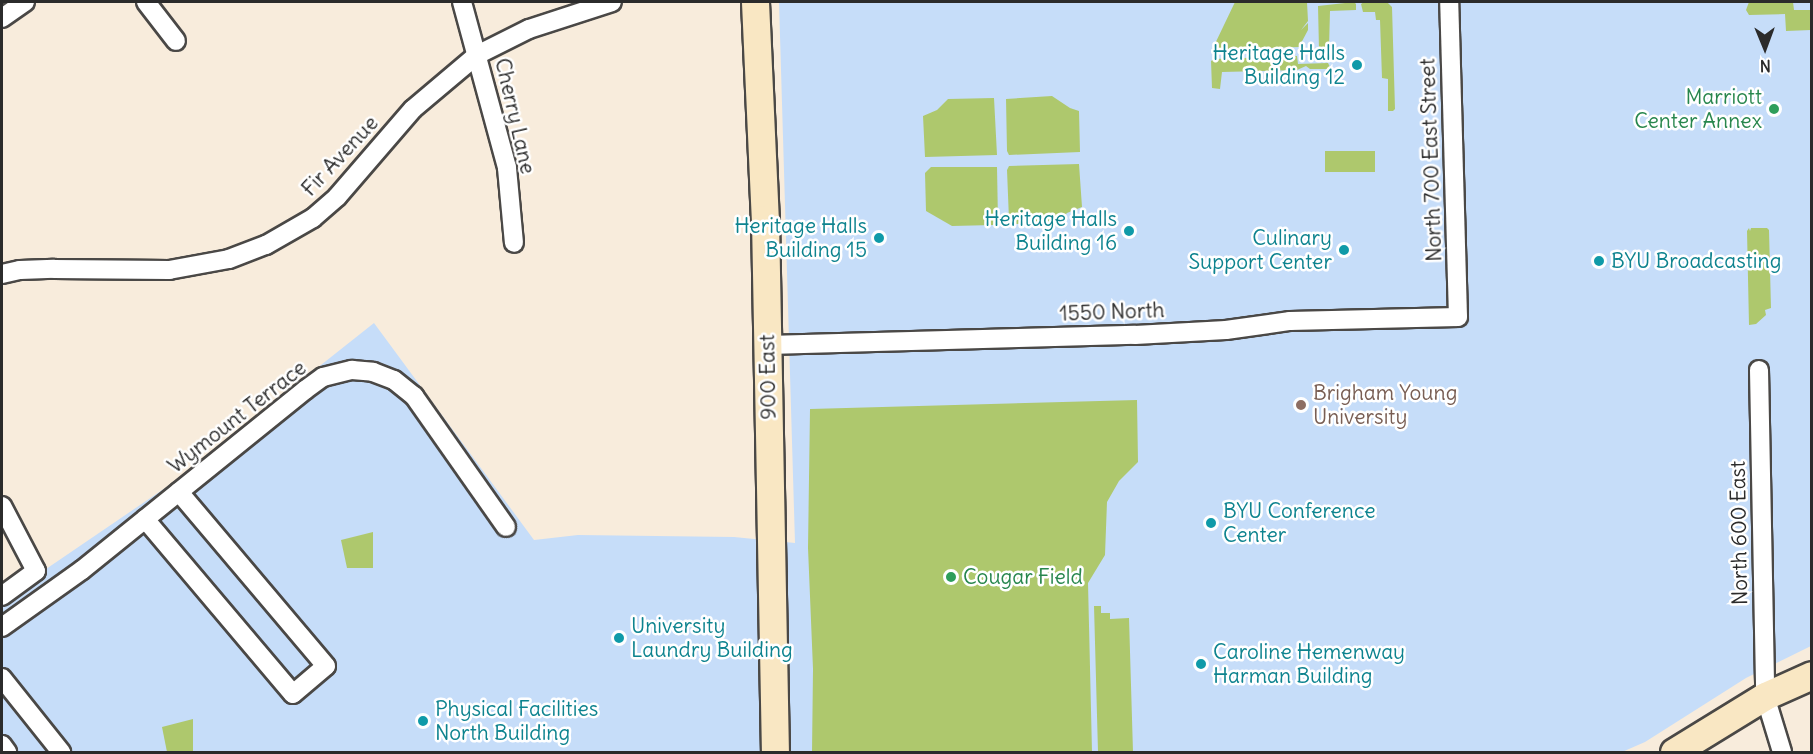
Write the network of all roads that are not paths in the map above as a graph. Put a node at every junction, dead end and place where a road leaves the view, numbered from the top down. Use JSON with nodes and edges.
{"nodes":[{"id":1,"x":25,"y":2,"type":"edge"},
{"id":2,"x":146,"y":2,"type":"edge"},
{"id":3,"x":462,"y":2,"type":"edge"},
{"id":4,"x":612,"y":2,"type":"edge"},
{"id":5,"x":755,"y":2,"type":"edge"},
{"id":6,"x":1449,"y":2,"type":"edge"},
{"id":7,"x":570,"y":8,"type":"edge"},
{"id":8,"x":2,"y":18,"type":"edge"},
{"id":9,"x":176,"y":41,"type":"dead end"},
{"id":10,"x":477,"y":55,"type":"junction"},
{"id":11,"x":514,"y":243,"type":"dead end"},
{"id":12,"x":2,"y":274,"type":"edge"},
{"id":13,"x":1458,"y":317,"type":"joint"},
{"id":14,"x":768,"y":345,"type":"junction"},
{"id":15,"x":1759,"y":370,"type":"dead end"},
{"id":16,"x":179,"y":492,"type":"junction"},
{"id":17,"x":2,"y":506,"type":"edge"},
{"id":18,"x":145,"y":519,"type":"junction"},
{"id":19,"x":506,"y":527,"type":"dead end"},
{"id":20,"x":2,"y":596,"type":"edge"},
{"id":21,"x":2,"y":627,"type":"edge"},
{"id":22,"x":1812,"y":675,"type":"edge"},
{"id":23,"x":2,"y":678,"type":"edge"},
{"id":24,"x":1765,"y":696,"type":"junction"},
{"id":25,"x":2,"y":745,"type":"edge"},
{"id":26,"x":8,"y":753,"type":"edge"},
{"id":27,"x":61,"y":753,"type":"edge"},
{"id":28,"x":775,"y":753,"type":"edge"},
{"id":29,"x":1674,"y":753,"type":"edge"},
{"id":30,"x":1782,"y":753,"type":"edge"}],
"edges":[{"from":1,"to":8,"type":"street"},
{"from":2,"to":9,"type":"street"},
{"from":3,"to":10,"type":"street","name":"Cherry Lane"},
{"from":4,"to":7,"type":"street","name":"Fir Avenue"},
{"from":5,"to":14,"type":"main road","name":"900 East"},
{"from":6,"to":13,"type":"street","name":"North 700 East Street"},
{"from":7,"to":10,"type":"street","name":"Fir Avenue"},
{"from":10,"to":11,"type":"street","name":"Cherry Lane"},
{"from":10,"to":12,"type":"street","name":"Fir Avenue"},
{"from":13,"to":14,"type":"street","name":"1550 North"},
{"from":14,"to":28,"type":"main road","name":"900 East"},
{"from":15,"to":24,"type":"street","name":"North 600 East"},
{"from":16,"to":18,"type":"street","name":"Wymount Terrace"},
{"from":16,"to":18,"type":"street"},
{"from":16,"to":19,"type":"street","name":"Wymount Terrace"},
{"from":17,"to":20,"type":"street"},
{"from":18,"to":21,"type":"street","name":"Wymount Terrace"},
{"from":22,"to":24,"type":"main road"},
{"from":23,"to":27,"type":"street"},
{"from":24,"to":29,"type":"main road"},
{"from":24,"to":30,"type":"street","name":"North 600 East"},
{"from":25,"to":26,"type":"street"}]}
